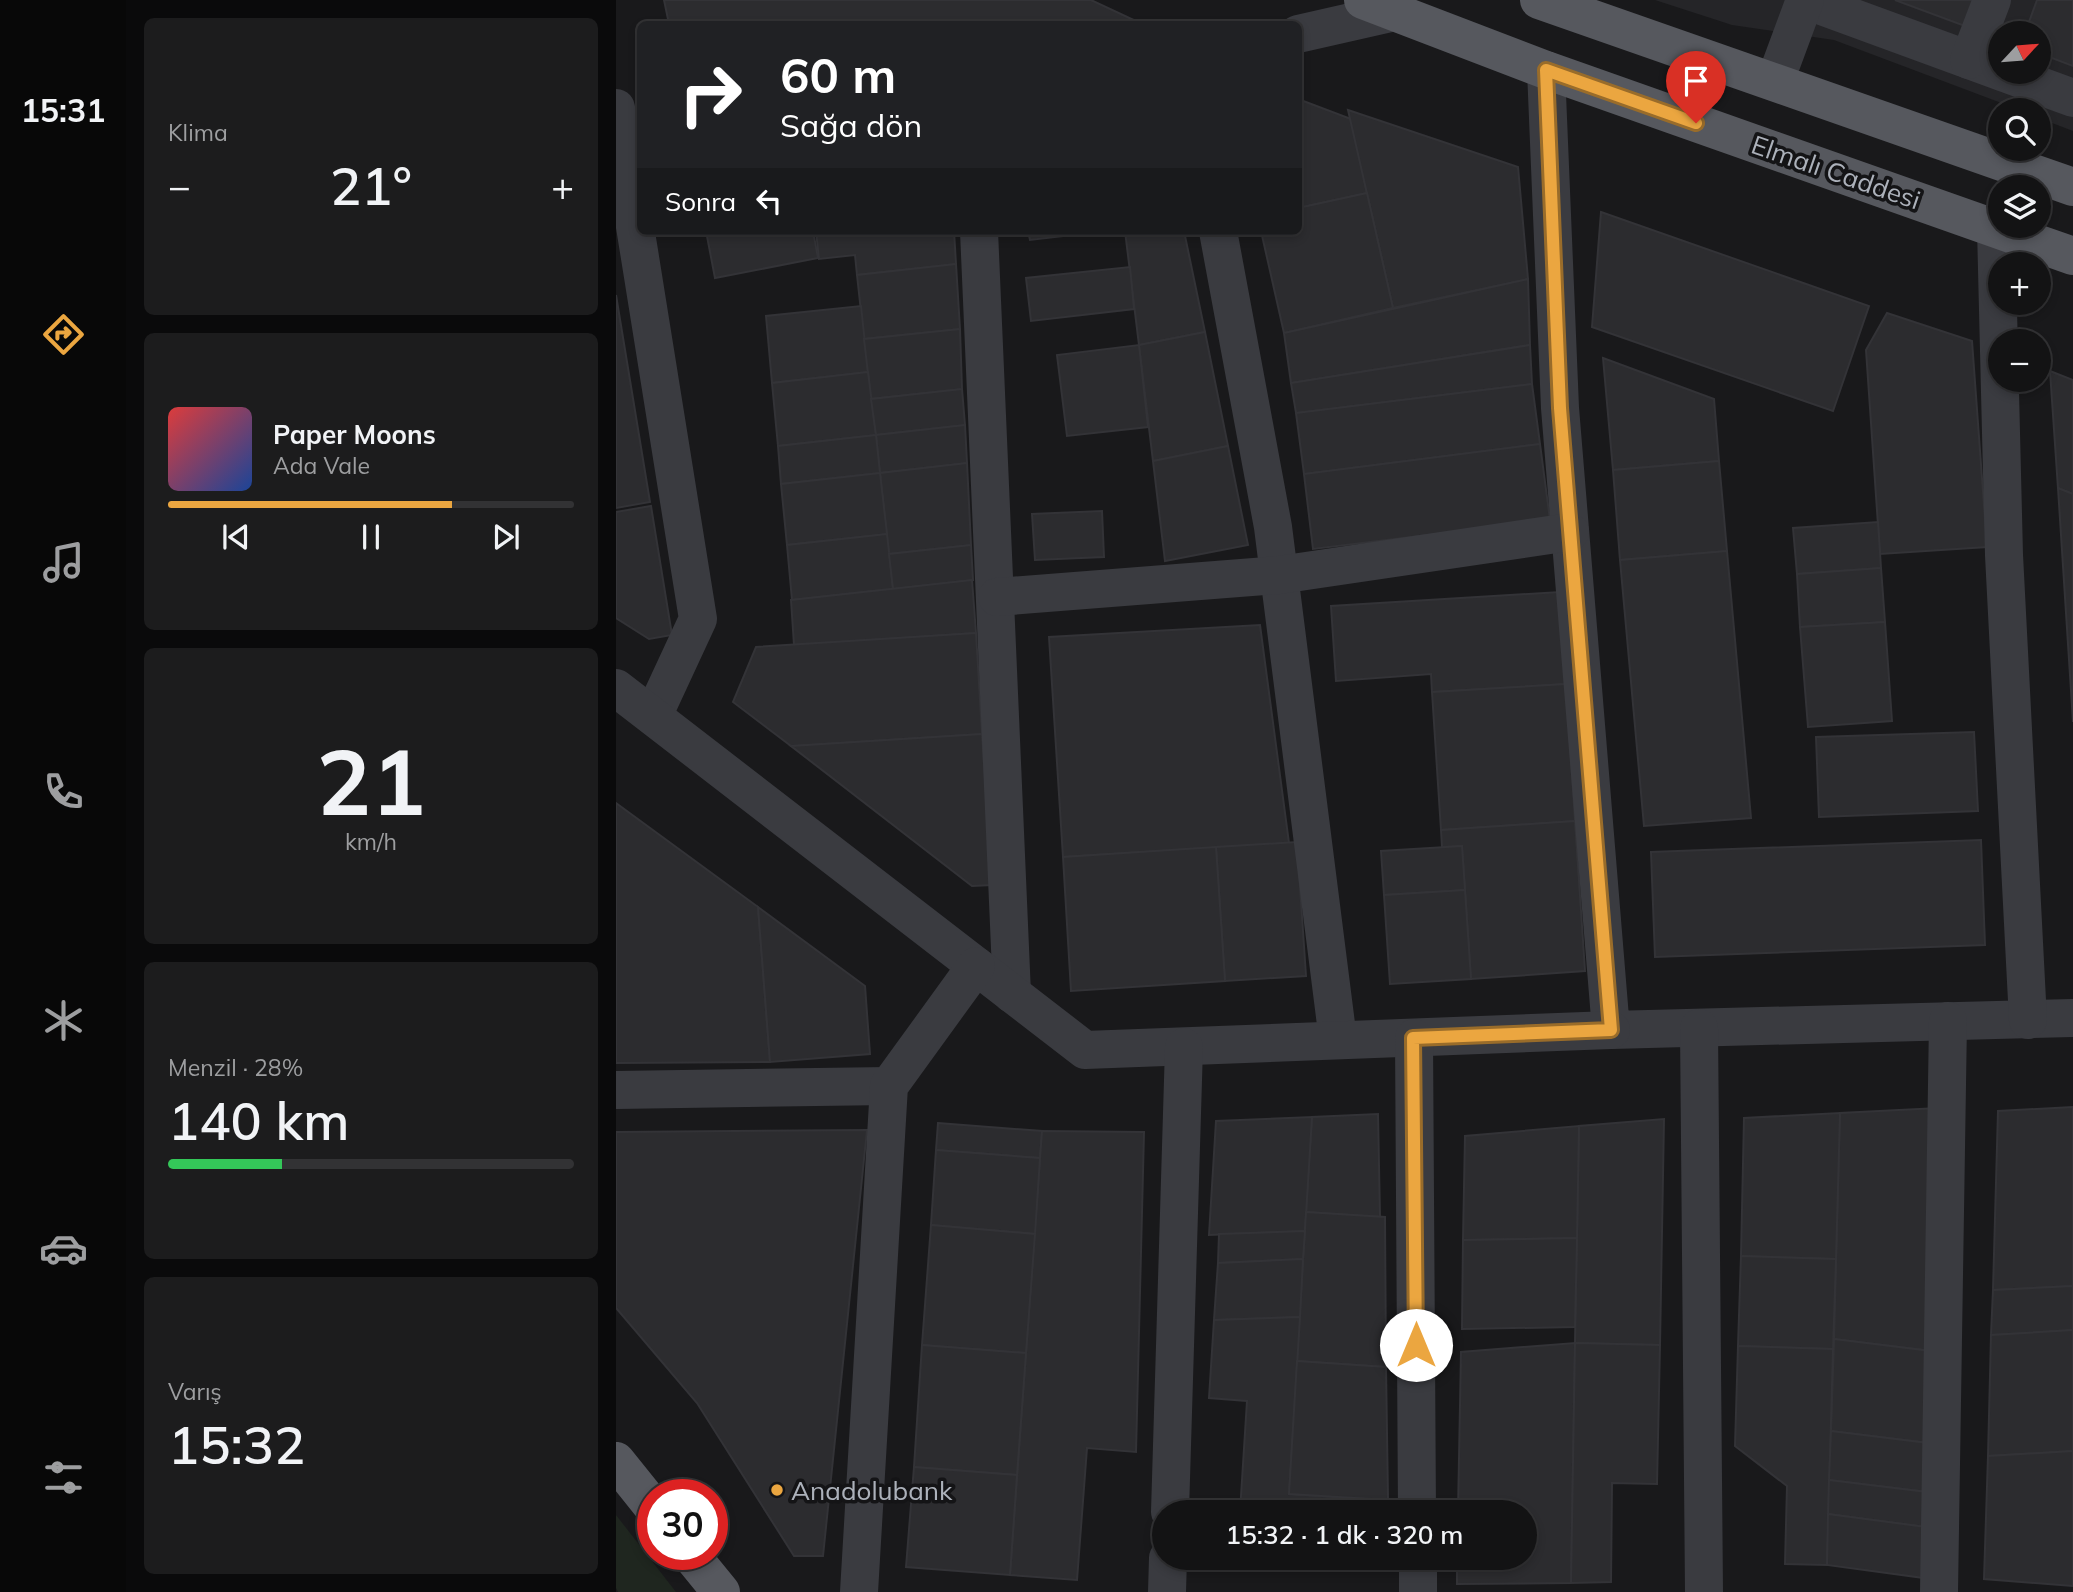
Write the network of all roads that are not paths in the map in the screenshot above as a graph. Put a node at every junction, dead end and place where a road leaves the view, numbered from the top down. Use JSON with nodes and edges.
{"nodes":[{"id":1,"x":1539,"y":0,"type":"edge"},
{"id":2,"x":1805,"y":0,"type":"edge"},
{"id":3,"x":1992,"y":0,"type":"edge"},
{"id":4,"x":1379,"y":6,"type":"edge"},
{"id":5,"x":1302,"y":33,"type":"edge"},
{"id":6,"x":1969,"y":61,"type":"junction"},
{"id":7,"x":1546,"y":70,"type":"junction"},
{"id":8,"x":1775,"y":81,"type":"junction"},
{"id":9,"x":2073,"y":98,"type":"edge"},
{"id":10,"x":616,"y":108,"type":"edge"},
{"id":11,"x":633,"y":167,"type":"edge"},
{"id":12,"x":2073,"y":187,"type":"edge"},
{"id":13,"x":637,"y":195,"type":"edge"},
{"id":14,"x":1988,"y":225,"type":"edge"},
{"id":15,"x":643,"y":235,"type":"edge"},
{"id":16,"x":979,"y":235,"type":"edge"},
{"id":17,"x":1219,"y":235,"type":"edge"},
{"id":18,"x":1997,"y":238,"type":"edge"},
{"id":19,"x":2024,"y":238,"type":"edge"},
{"id":20,"x":2073,"y":256,"type":"edge"},
{"id":21,"x":1570,"y":532,"type":"junction"},
{"id":22,"x":1279,"y":575,"type":"junction"},
{"id":23,"x":997,"y":597,"type":"junction"},
{"id":24,"x":616,"y":688,"type":"edge"},
{"id":25,"x":653,"y":716,"type":"junction"},
{"id":26,"x":976,"y":966,"type":"junction"},
{"id":27,"x":1012,"y":994,"type":"junction"},
{"id":28,"x":2073,"y":1018,"type":"edge"},
{"id":29,"x":2028,"y":1020,"type":"junction"},
{"id":30,"x":1948,"y":1021,"type":"junction"},
{"id":31,"x":1699,"y":1028,"type":"junction"},
{"id":32,"x":1611,"y":1030,"type":"junction"},
{"id":33,"x":1413,"y":1038,"type":"junction"},
{"id":34,"x":1338,"y":1040,"type":"junction"},
{"id":35,"x":1184,"y":1046,"type":"junction"},
{"id":36,"x":889,"y":1086,"type":"junction"},
{"id":37,"x":616,"y":1090,"type":"edge"},
{"id":38,"x":616,"y":1461,"type":"edge"},
{"id":39,"x":637,"y":1487,"type":"edge"},
{"id":40,"x":1170,"y":1500,"type":"edge"},
{"id":41,"x":1417,"y":1500,"type":"edge"},
{"id":42,"x":704,"y":1570,"type":"edge"},
{"id":43,"x":1168,"y":1570,"type":"edge"},
{"id":44,"x":1418,"y":1570,"type":"edge"},
{"id":45,"x":721,"y":1592,"type":"edge"},
{"id":46,"x":856,"y":1592,"type":"edge"},
{"id":47,"x":887,"y":1592,"type":"edge"},
{"id":48,"x":1167,"y":1592,"type":"edge"},
{"id":49,"x":1418,"y":1592,"type":"edge"},
{"id":50,"x":1703,"y":1592,"type":"edge"},
{"id":51,"x":1939,"y":1592,"type":"edge"}],
"edges":[{"from":1,"to":8,"type":"main road"},
{"from":2,"to":6,"type":"street"},
{"from":2,"to":8,"type":"street"},
{"from":3,"to":6,"type":"street"},
{"from":4,"to":5,"type":"street"},
{"from":4,"to":7,"type":"main road","name":"Elmalı Caddesi"},
{"from":6,"to":9,"type":"street"},
{"from":7,"to":14,"type":"main road","name":"Elmalı Caddesi"},
{"from":7,"to":21,"type":"street"},
{"from":8,"to":12,"type":"main road"},
{"from":10,"to":11,"type":"street"},
{"from":11,"to":13,"type":"street"},
{"from":15,"to":25,"type":"street"},
{"from":16,"to":23,"type":"street"},
{"from":17,"to":22,"type":"street"},
{"from":18,"to":29,"type":"street"},
{"from":19,"to":20,"type":"main road","name":"Elmalı Caddesi"},
{"from":21,"to":22,"type":"street"},
{"from":21,"to":32,"type":"street"},
{"from":22,"to":23,"type":"street"},
{"from":22,"to":34,"type":"street"},
{"from":23,"to":27,"type":"street"},
{"from":24,"to":25,"type":"street"},
{"from":25,"to":26,"type":"street"},
{"from":26,"to":27,"type":"street"},
{"from":26,"to":36,"type":"street"},
{"from":27,"to":35,"type":"street"},
{"from":28,"to":29,"type":"street"},
{"from":29,"to":30,"type":"street"},
{"from":30,"to":31,"type":"street"},
{"from":30,"to":51,"type":"street"},
{"from":31,"to":32,"type":"street"},
{"from":31,"to":50,"type":"street"},
{"from":32,"to":33,"type":"street"},
{"from":33,"to":34,"type":"street"},
{"from":33,"to":41,"type":"street"},
{"from":34,"to":35,"type":"street"},
{"from":35,"to":40,"type":"street"},
{"from":36,"to":37,"type":"street"},
{"from":36,"to":46,"type":"street"},
{"from":38,"to":39,"type":"main road"},
{"from":42,"to":45,"type":"main road"},
{"from":43,"to":48,"type":"street"},
{"from":44,"to":49,"type":"street"},
{"from":46,"to":47,"type":"street"}]}
